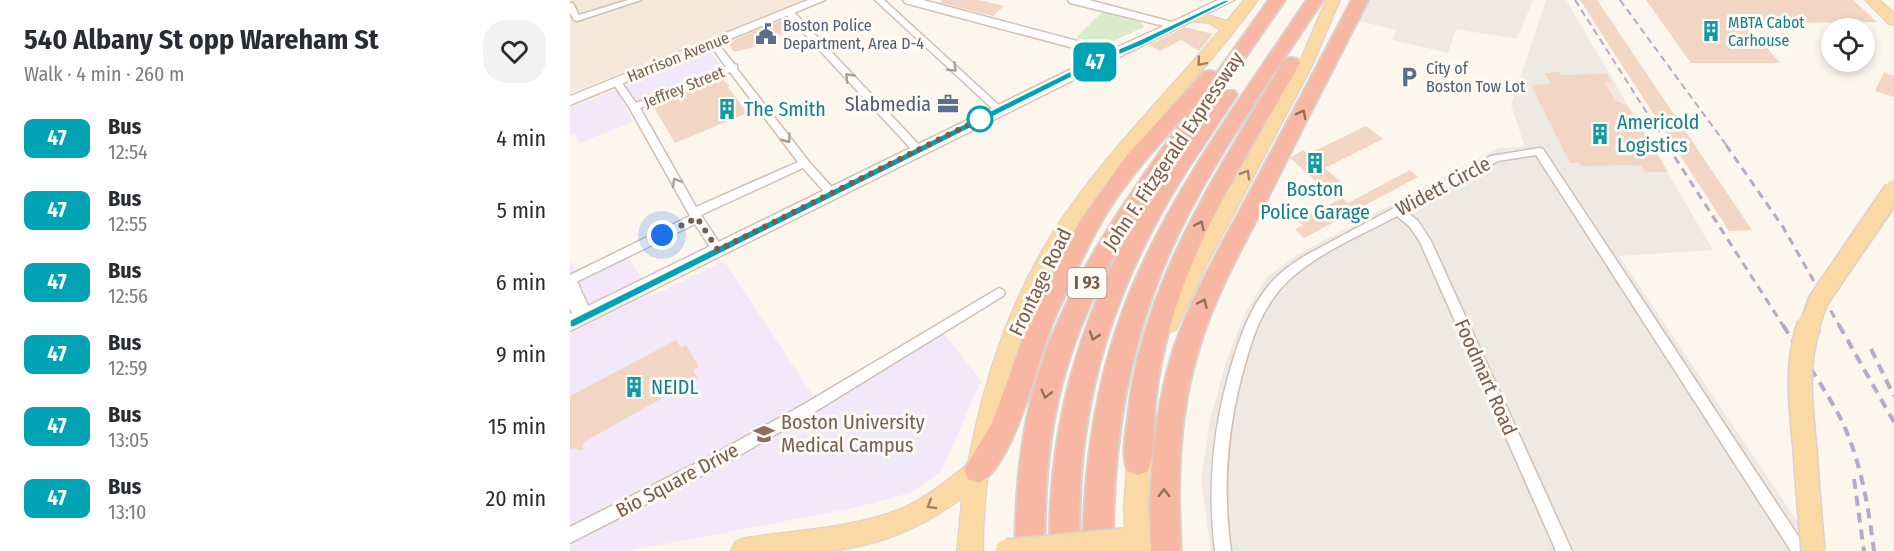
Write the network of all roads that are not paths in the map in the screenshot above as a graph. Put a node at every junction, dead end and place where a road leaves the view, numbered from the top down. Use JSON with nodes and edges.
{"nodes":[{"id":1,"x":638,"y":0,"type":"edge"},
{"id":2,"x":819,"y":0,"type":"edge"},
{"id":3,"x":879,"y":0,"type":"edge"},
{"id":4,"x":909,"y":0,"type":"edge"},
{"id":5,"x":1074,"y":0,"type":"edge"},
{"id":6,"x":1214,"y":0,"type":"edge"},
{"id":7,"x":1228,"y":0,"type":"edge"},
{"id":8,"x":1251,"y":0,"type":"edge"},
{"id":9,"x":1333,"y":0,"type":"edge"},
{"id":10,"x":1349,"y":0,"type":"edge"},
{"id":11,"x":1360,"y":0,"type":"edge"},
{"id":12,"x":1872,"y":0,"type":"edge"},
{"id":13,"x":570,"y":5,"type":"edge"},
{"id":14,"x":1299,"y":8,"type":"edge"},
{"id":15,"x":789,"y":12,"type":"junction"},
{"id":16,"x":1193,"y":18,"type":"junction"},
{"id":17,"x":1894,"y":21,"type":"edge"},
{"id":18,"x":1166,"y":23,"type":"junction"},
{"id":19,"x":1227,"y":31,"type":"junction"},
{"id":20,"x":1340,"y":39,"type":"junction"},
{"id":21,"x":713,"y":43,"type":"junction"},
{"id":22,"x":1239,"y":53,"type":"junction"},
{"id":23,"x":1112,"y":54,"type":"junction"},
{"id":24,"x":734,"y":67,"type":"junction"},
{"id":25,"x":617,"y":82,"type":"junction"},
{"id":26,"x":570,"y":101,"type":"edge"},
{"id":27,"x":634,"y":107,"type":"junction"},
{"id":28,"x":999,"y":110,"type":"junction"},
{"id":29,"x":918,"y":150,"type":"junction"},
{"id":30,"x":805,"y":163,"type":"junction"},
{"id":31,"x":1894,"y":190,"type":"edge"},
{"id":32,"x":832,"y":193,"type":"junction"},
{"id":33,"x":1398,"y":210,"type":"junction"},
{"id":34,"x":696,"y":215,"type":"junction"},
{"id":35,"x":718,"y":250,"type":"junction"},
{"id":36,"x":570,"y":282,"type":"edge"},
{"id":37,"x":999,"y":293,"type":"dead end"},
{"id":38,"x":576,"y":320,"type":"edge"},
{"id":39,"x":1138,"y":462,"type":"junction"},
{"id":40,"x":978,"y":470,"type":"junction"},
{"id":41,"x":570,"y":535,"type":"edge"},
{"id":42,"x":1133,"y":543,"type":"edge"},
{"id":43,"x":744,"y":551,"type":"edge"},
{"id":44,"x":970,"y":551,"type":"edge"},
{"id":45,"x":1007,"y":551,"type":"edge"},
{"id":46,"x":1030,"y":551,"type":"edge"},
{"id":47,"x":1065,"y":551,"type":"edge"},
{"id":48,"x":1098,"y":551,"type":"edge"},
{"id":49,"x":1166,"y":551,"type":"edge"},
{"id":50,"x":1223,"y":551,"type":"edge"},
{"id":51,"x":1564,"y":551,"type":"edge"},
{"id":52,"x":1800,"y":551,"type":"edge"},
{"id":53,"x":1813,"y":551,"type":"edge"}],
"edges":[{"from":1,"to":13,"type":"street"},
{"from":2,"to":15,"type":"main road","name":"Harrison Avenue"},
{"from":3,"to":28,"type":"street","one_way":true},
{"from":4,"to":23,"type":"main road"},
{"from":5,"to":18,"type":"main road"},
{"from":6,"to":18,"type":"main road"},
{"from":7,"to":16,"type":"main road"},
{"from":8,"to":19,"type":"main road","name":"Frontage Road"},
{"from":39,"to":9,"type":"main road","one_way":true},
{"from":10,"to":20,"type":"highway"},
{"from":11,"to":20,"type":"highway"},
{"from":12,"to":17,"type":"main road"},
{"from":14,"to":22,"type":"highway","name":"John F. Fitzgerald Expressway","number":"I 93"},
{"from":39,"to":14,"type":"highway","one_way":true},
{"from":14,"to":47,"type":"highway","one_way":true},
{"from":14,"to":48,"type":"highway","name":"John F. Fitzgerald Expressway"},
{"from":15,"to":21,"type":"main road","name":"Harrison Avenue"},
{"from":29,"to":15,"type":"street","one_way":true},
{"from":16,"to":19,"type":"main road"},
{"from":16,"to":23,"type":"main road"},
{"from":18,"to":23,"type":"main road"},
{"from":19,"to":40,"type":"main road","name":"Frontage Road","one_way":true},
{"from":49,"to":20,"type":"highway","one_way":true},
{"from":21,"to":24,"type":"street"},
{"from":21,"to":25,"type":"main road","name":"Harrison Avenue"},
{"from":22,"to":40,"type":"highway"},
{"from":22,"to":46,"type":"highway","name":"John F. Fitzgerald Expressway","number":"I 93","one_way":true},
{"from":23,"to":28,"type":"main road"},
{"from":24,"to":27,"type":"street","name":"Jeffrey Street"},
{"from":24,"to":30,"type":"street","one_way":true},
{"from":25,"to":26,"type":"main road","name":"Harrison Avenue"},
{"from":25,"to":27,"type":"street"},
{"from":34,"to":27,"type":"street","one_way":true},
{"from":28,"to":29,"type":"main road"},
{"from":29,"to":32,"type":"main road"},
{"from":30,"to":32,"type":"street"},
{"from":30,"to":34,"type":"street"},
{"from":31,"to":53,"type":"main road","bridge":true},
{"from":32,"to":35,"type":"main road"},
{"from":33,"to":50,"type":"street","name":"Widett Circle"},
{"from":33,"to":51,"type":"street","name":"Foodmart Road"},
{"from":33,"to":52,"type":"street","name":"Widett Circle"},
{"from":34,"to":35,"type":"street"},
{"from":34,"to":36,"type":"street"},
{"from":35,"to":38,"type":"main road"},
{"from":36,"to":38,"type":"main road"},
{"from":37,"to":41,"type":"street","name":"Bio Square Drive"},
{"from":39,"to":42,"type":"main road"},
{"from":40,"to":43,"type":"main road","one_way":true},
{"from":40,"to":44,"type":"main road","name":"Frontage Road"},
{"from":42,"to":45,"type":"main road","bridge":true}]}
